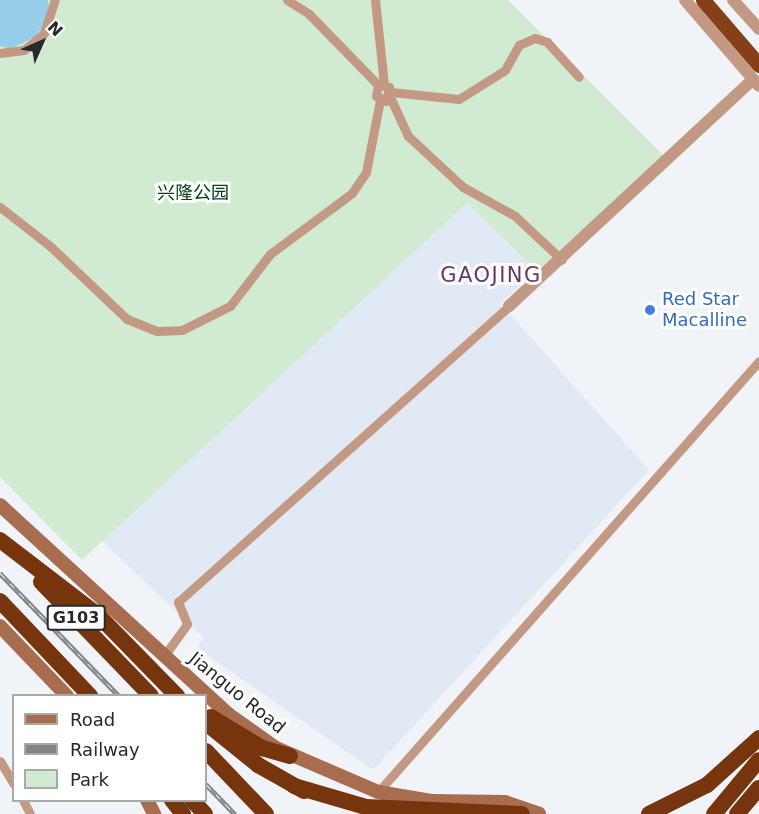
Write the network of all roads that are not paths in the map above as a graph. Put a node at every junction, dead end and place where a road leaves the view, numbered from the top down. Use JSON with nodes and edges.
{"nodes":[{"id":1,"x":55,"y":0,"type":"edge"},
{"id":2,"x":287,"y":0,"type":"edge"},
{"id":3,"x":375,"y":0,"type":"edge"},
{"id":4,"x":685,"y":0,"type":"edge"},
{"id":5,"x":703,"y":0,"type":"edge"},
{"id":6,"x":714,"y":0,"type":"edge"},
{"id":7,"x":733,"y":0,"type":"edge"},
{"id":8,"x":759,"y":29,"type":"edge"},
{"id":9,"x":759,"y":52,"type":"edge"},
{"id":10,"x":0,"y":53,"type":"edge"},
{"id":11,"x":579,"y":77,"type":"dead end"},
{"id":12,"x":757,"y":77,"type":"edge"},
{"id":13,"x":381,"y":85,"type":"junction"},
{"id":14,"x":387,"y":96,"type":"junction"},
{"id":15,"x":0,"y":207,"type":"edge"},
{"id":16,"x":561,"y":260,"type":"junction"},
{"id":17,"x":509,"y":306,"type":"joint"},
{"id":18,"x":759,"y":361,"type":"edge"},
{"id":19,"x":0,"y":505,"type":"edge"},
{"id":20,"x":0,"y":540,"type":"edge"},
{"id":21,"x":0,"y":601,"type":"edge"},
{"id":22,"x":0,"y":626,"type":"edge"},
{"id":23,"x":164,"y":656,"type":"junction"},
{"id":24,"x":65,"y":694,"type":"edge"},
{"id":25,"x":86,"y":694,"type":"edge"},
{"id":26,"x":149,"y":694,"type":"edge"},
{"id":27,"x":177,"y":694,"type":"edge"},
{"id":28,"x":206,"y":694,"type":"edge"},
{"id":29,"x":207,"y":695,"type":"edge"},
{"id":30,"x":207,"y":715,"type":"edge"},
{"id":31,"x":207,"y":724,"type":"edge"},
{"id":32,"x":759,"y":738,"type":"edge"},
{"id":33,"x":207,"y":753,"type":"edge"},
{"id":34,"x":290,"y":756,"type":"junction"},
{"id":35,"x":759,"y":760,"type":"edge"},
{"id":36,"x":0,"y":761,"type":"edge"},
{"id":37,"x":12,"y":781,"type":"edge"},
{"id":38,"x":294,"y":786,"type":"junction"},
{"id":39,"x":759,"y":788,"type":"edge"},
{"id":40,"x":378,"y":792,"type":"junction"},
{"id":41,"x":173,"y":802,"type":"edge"},
{"id":42,"x":193,"y":802,"type":"edge"},
{"id":43,"x":183,"y":814,"type":"edge"},
{"id":44,"x":205,"y":814,"type":"edge"},
{"id":45,"x":266,"y":814,"type":"edge"},
{"id":46,"x":360,"y":814,"type":"edge"},
{"id":47,"x":522,"y":814,"type":"edge"},
{"id":48,"x":539,"y":814,"type":"edge"},
{"id":49,"x":649,"y":814,"type":"edge"},
{"id":50,"x":714,"y":814,"type":"edge"},
{"id":51,"x":737,"y":814,"type":"edge"}],
"edges":[{"from":1,"to":10,"type":"street"},
{"from":2,"to":13,"type":"street"},
{"from":3,"to":13,"type":"street"},
{"from":4,"to":12,"type":"street"},
{"from":5,"to":12,"type":"highway"},
{"from":6,"to":9,"type":"highway"},
{"from":7,"to":8,"type":"street"},
{"from":11,"to":14,"type":"street"},
{"from":12,"to":16,"type":"street"},
{"from":13,"to":14,"type":"street"},
{"from":13,"to":14,"type":"street"},
{"from":14,"to":15,"type":"street"},
{"from":14,"to":16,"type":"street"},
{"from":16,"to":17,"type":"street"},
{"from":17,"to":23,"type":"street"},
{"from":18,"to":40,"type":"street"},
{"from":19,"to":23,"type":"main road","name":"Jianguo Road"},
{"from":20,"to":26,"type":"highway","number":"G103"},
{"from":20,"to":27,"type":"highway"},
{"from":21,"to":25,"type":"highway","number":"G103"},
{"from":22,"to":24,"type":"main road"},
{"from":23,"to":28,"type":"main road","name":"Jianguo Road"},
{"from":29,"to":34,"type":"main road","name":"Jianguo Road"},
{"from":30,"to":34,"type":"highway"},
{"from":31,"to":38,"type":"highway"},
{"from":32,"to":49,"type":"highway"},
{"from":33,"to":45,"type":"highway"},
{"from":34,"to":40,"type":"main road","name":"Jianguo Road"},
{"from":35,"to":50,"type":"highway"},
{"from":36,"to":37,"type":"street"},
{"from":38,"to":46,"type":"highway"},
{"from":38,"to":47,"type":"highway"},
{"from":39,"to":51,"type":"highway"},
{"from":40,"to":48,"type":"main road","name":"Jianguo Road"},
{"from":41,"to":43,"type":"highway"},
{"from":42,"to":44,"type":"highway"}]}
